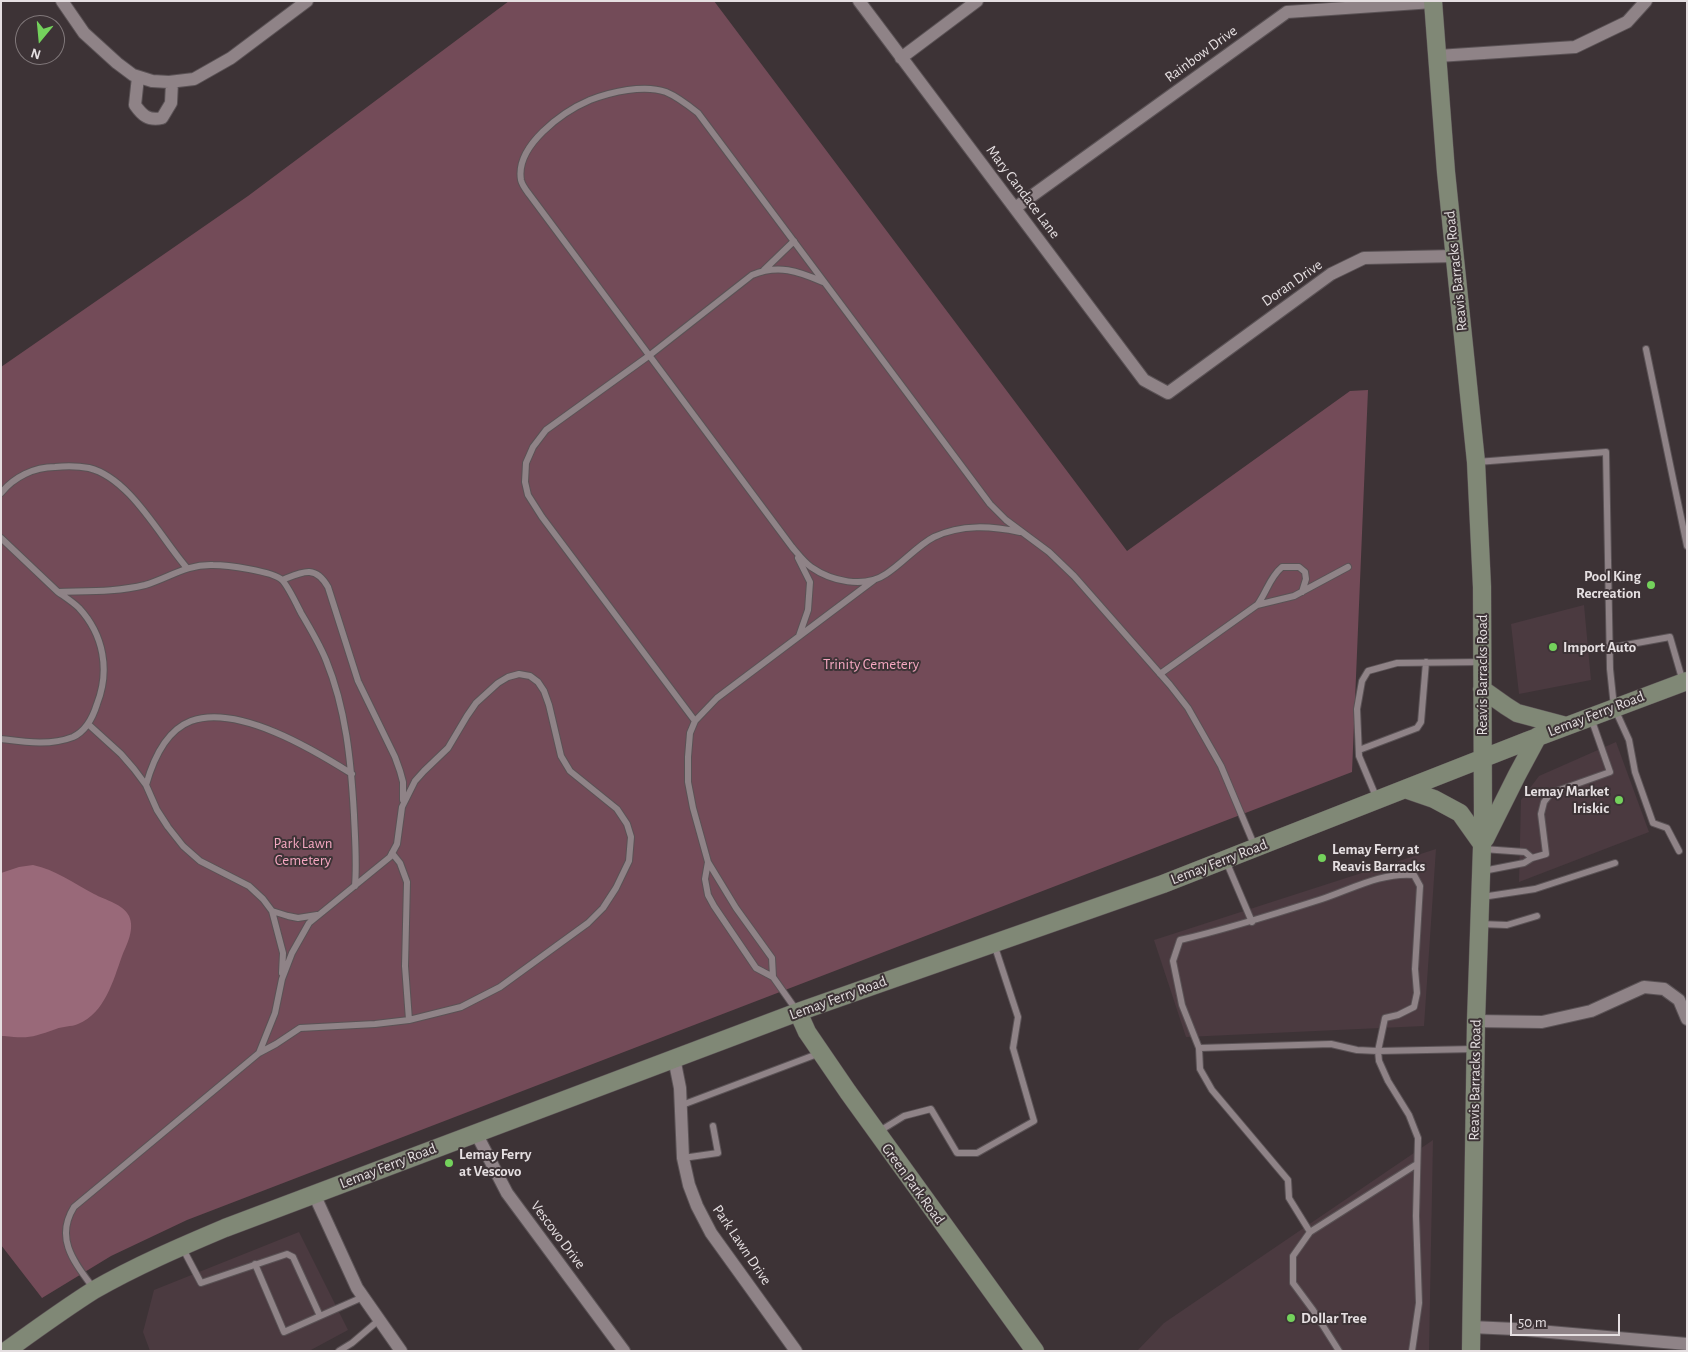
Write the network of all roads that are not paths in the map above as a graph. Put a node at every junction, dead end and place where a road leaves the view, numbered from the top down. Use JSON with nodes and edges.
{"nodes":[{"id":1,"x":62,"y":1,"type":"edge"},
{"id":2,"x":306,"y":1,"type":"edge"},
{"id":3,"x":859,"y":1,"type":"edge"},
{"id":4,"x":977,"y":1,"type":"edge"},
{"id":5,"x":1646,"y":1,"type":"edge"},
{"id":6,"x":1433,"y":2,"type":"edge"},
{"id":7,"x":1438,"y":56,"type":"junction"},
{"id":8,"x":901,"y":58,"type":"junction"},
{"id":9,"x":138,"y":77,"type":"junction"},
{"id":10,"x":172,"y":82,"type":"junction"},
{"id":11,"x":1015,"y":208,"type":"junction"},
{"id":12,"x":794,"y":242,"type":"junction"},
{"id":13,"x":1455,"y":256,"type":"junction"},
{"id":14,"x":764,"y":270,"type":"junction"},
{"id":15,"x":824,"y":282,"type":"junction"},
{"id":16,"x":1646,"y":349,"type":"dead end"},
{"id":17,"x":650,"y":355,"type":"junction"},
{"id":18,"x":1168,"y":393,"type":"joint"},
{"id":19,"x":1476,"y":462,"type":"junction"},
{"id":20,"x":1,"y":493,"type":"edge"},
{"id":21,"x":1020,"y":532,"type":"junction"},
{"id":22,"x":1,"y":538,"type":"edge"},
{"id":23,"x":1687,"y":546,"type":"edge"},
{"id":24,"x":792,"y":547,"type":"junction"},
{"id":25,"x":1348,"y":567,"type":"dead end"},
{"id":26,"x":188,"y":568,"type":"junction"},
{"id":27,"x":282,"y":580,"type":"junction"},
{"id":28,"x":875,"y":580,"type":"junction"},
{"id":29,"x":58,"y":592,"type":"junction"},
{"id":30,"x":1302,"y":592,"type":"junction"},
{"id":31,"x":1257,"y":605,"type":"junction"},
{"id":32,"x":798,"y":637,"type":"junction"},
{"id":33,"x":1609,"y":648,"type":"junction"},
{"id":34,"x":1426,"y":662,"type":"junction"},
{"id":35,"x":1482,"y":662,"type":"junction"},
{"id":36,"x":1160,"y":674,"type":"junction"},
{"id":37,"x":1685,"y":681,"type":"edge"},
{"id":38,"x":1482,"y":689,"type":"junction"},
{"id":39,"x":1614,"y":707,"type":"junction"},
{"id":40,"x":1591,"y":716,"type":"junction"},
{"id":41,"x":695,"y":721,"type":"junction"},
{"id":42,"x":88,"y":724,"type":"junction"},
{"id":43,"x":1566,"y":726,"type":"junction"},
{"id":44,"x":1538,"y":736,"type":"junction"},
{"id":45,"x":1,"y":739,"type":"edge"},
{"id":46,"x":1359,"y":750,"type":"junction"},
{"id":47,"x":1482,"y":758,"type":"junction"},
{"id":48,"x":352,"y":774,"type":"junction"},
{"id":49,"x":146,"y":785,"type":"junction"},
{"id":50,"x":1405,"y":789,"type":"junction"},
{"id":51,"x":1378,"y":800,"type":"junction"},
{"id":52,"x":404,"y":804,"type":"junction"},
{"id":53,"x":1482,"y":846,"type":"junction"},
{"id":54,"x":1256,"y":848,"type":"junction"},
{"id":55,"x":1679,"y":851,"type":"dead end"},
{"id":56,"x":392,"y":853,"type":"junction"},
{"id":57,"x":1532,"y":858,"type":"junction"},
{"id":58,"x":1226,"y":861,"type":"junction"},
{"id":59,"x":708,"y":862,"type":"junction"},
{"id":60,"x":1615,"y":863,"type":"dead end"},
{"id":61,"x":1482,"y":871,"type":"junction"},
{"id":62,"x":355,"y":886,"type":"junction"},
{"id":63,"x":1480,"y":897,"type":"junction"},
{"id":64,"x":272,"y":911,"type":"junction"},
{"id":65,"x":317,"y":915,"type":"junction"},
{"id":66,"x":1537,"y":916,"type":"dead end"},
{"id":67,"x":1252,"y":922,"type":"junction"},
{"id":68,"x":1478,"y":924,"type":"junction"},
{"id":69,"x":994,"y":943,"type":"junction"},
{"id":70,"x":773,"y":977,"type":"junction"},
{"id":71,"x":282,"y":979,"type":"junction"},
{"id":72,"x":798,"y":1012,"type":"junction"},
{"id":73,"x":1687,"y":1019,"type":"edge"},
{"id":74,"x":409,"y":1020,"type":"junction"},
{"id":75,"x":1476,"y":1021,"type":"junction"},
{"id":76,"x":1199,"y":1048,"type":"junction"},
{"id":77,"x":1475,"y":1049,"type":"junction"},
{"id":78,"x":1378,"y":1051,"type":"junction"},
{"id":79,"x":821,"y":1052,"type":"junction"},
{"id":80,"x":259,"y":1053,"type":"junction"},
{"id":81,"x":674,"y":1058,"type":"junction"},
{"id":82,"x":682,"y":1106,"type":"junction"},
{"id":83,"x":713,"y":1126,"type":"dead end"},
{"id":84,"x":476,"y":1133,"type":"junction"},
{"id":85,"x":877,"y":1133,"type":"junction"},
{"id":86,"x":683,"y":1158,"type":"junction"},
{"id":87,"x":1417,"y":1164,"type":"junction"},
{"id":88,"x":314,"y":1194,"type":"junction"},
{"id":89,"x":1310,"y":1232,"type":"junction"},
{"id":90,"x":182,"y":1246,"type":"junction"},
{"id":91,"x":255,"y":1264,"type":"junction"},
{"id":92,"x":94,"y":1290,"type":"junction"},
{"id":93,"x":364,"y":1297,"type":"junction"},
{"id":94,"x":320,"y":1316,"type":"junction"},
{"id":95,"x":379,"y":1320,"type":"junction"},
{"id":96,"x":1471,"y":1327,"type":"junction"},
{"id":97,"x":1687,"y":1344,"type":"edge"},
{"id":98,"x":6,"y":1351,"type":"edge"},
{"id":99,"x":340,"y":1351,"type":"edge"},
{"id":100,"x":401,"y":1351,"type":"edge"},
{"id":101,"x":624,"y":1351,"type":"edge"},
{"id":102,"x":796,"y":1351,"type":"edge"},
{"id":103,"x":1035,"y":1351,"type":"edge"},
{"id":104,"x":1339,"y":1351,"type":"edge"},
{"id":105,"x":1412,"y":1351,"type":"edge"},
{"id":106,"x":1471,"y":1351,"type":"edge"}],
"edges":[{"from":1,"to":9,"type":"street"},
{"from":2,"to":10,"type":"street"},
{"from":3,"to":8,"type":"street","name":"Mary Candace Lane"},
{"from":4,"to":8,"type":"street"},
{"from":5,"to":7,"type":"street"},
{"from":6,"to":7,"type":"main road","name":"Reavis Barracks Road"},
{"from":6,"to":11,"type":"street","name":"Rainbow Drive"},
{"from":7,"to":13,"type":"main road","name":"Reavis Barracks Road"},
{"from":8,"to":11,"type":"street","name":"Mary Candace Lane"},
{"from":9,"to":10,"type":"street"},
{"from":9,"to":10,"type":"street"},
{"from":11,"to":18,"type":"street","name":"Mary Candace Lane"},
{"from":12,"to":14,"type":"lane"},
{"from":12,"to":15,"type":"lane"},
{"from":12,"to":17,"type":"lane"},
{"from":13,"to":18,"type":"street","name":"Doran Drive"},
{"from":13,"to":19,"type":"main road","name":"Reavis Barracks Road"},
{"from":14,"to":15,"type":"lane"},
{"from":14,"to":17,"type":"lane"},
{"from":15,"to":21,"type":"lane"},
{"from":16,"to":23,"type":"lane"},
{"from":17,"to":24,"type":"lane"},
{"from":17,"to":41,"type":"lane"},
{"from":19,"to":33,"type":"lane"},
{"from":19,"to":35,"type":"main road","name":"Reavis Barracks Road"},
{"from":20,"to":26,"type":"lane"},
{"from":21,"to":28,"type":"lane"},
{"from":21,"to":36,"type":"lane"},
{"from":22,"to":29,"type":"lane"},
{"from":24,"to":28,"type":"lane"},
{"from":24,"to":32,"type":"lane"},
{"from":25,"to":30,"type":"lane"},
{"from":26,"to":27,"type":"lane"},
{"from":26,"to":29,"type":"lane"},
{"from":27,"to":48,"type":"lane"},
{"from":27,"to":52,"type":"lane"},
{"from":28,"to":32,"type":"lane"},
{"from":29,"to":42,"type":"lane"},
{"from":30,"to":31,"type":"lane"},
{"from":30,"to":31,"type":"lane"},
{"from":31,"to":36,"type":"lane"},
{"from":32,"to":41,"type":"lane"},
{"from":33,"to":37,"type":"lane"},
{"from":33,"to":39,"type":"lane"},
{"from":34,"to":35,"type":"lane"},
{"from":34,"to":46,"type":"lane"},
{"from":34,"to":46,"type":"lane"},
{"from":35,"to":38,"type":"main road","name":"Reavis Barracks Road"},
{"from":36,"to":54,"type":"lane"},
{"from":37,"to":39,"type":"main road","name":"Lemay Ferry Road"},
{"from":38,"to":43,"type":"main road"},
{"from":38,"to":47,"type":"main road","name":"Reavis Barracks Road"},
{"from":39,"to":40,"type":"main road","name":"Lemay Ferry Road"},
{"from":39,"to":55,"type":"lane"},
{"from":40,"to":43,"type":"main road","name":"Lemay Ferry Road"},
{"from":40,"to":57,"type":"lane"},
{"from":41,"to":59,"type":"lane"},
{"from":42,"to":45,"type":"lane"},
{"from":42,"to":49,"type":"lane"},
{"from":43,"to":44,"type":"main road","name":"Lemay Ferry Road"},
{"from":44,"to":47,"type":"main road","name":"Lemay Ferry Road"},
{"from":44,"to":53,"type":"main road"},
{"from":46,"to":51,"type":"lane"},
{"from":47,"to":50,"type":"main road","name":"Lemay Ferry Road"},
{"from":47,"to":53,"type":"main road","name":"Reavis Barracks Road"},
{"from":48,"to":49,"type":"lane"},
{"from":48,"to":62,"type":"lane"},
{"from":49,"to":64,"type":"lane"},
{"from":50,"to":51,"type":"main road","name":"Lemay Ferry Road"},
{"from":50,"to":53,"type":"main road"},
{"from":51,"to":54,"type":"main road","name":"Lemay Ferry Road"},
{"from":52,"to":56,"type":"lane"},
{"from":52,"to":74,"type":"lane"},
{"from":53,"to":57,"type":"lane"},
{"from":53,"to":61,"type":"main road","name":"Reavis Barracks Road"},
{"from":54,"to":58,"type":"main road","name":"Lemay Ferry Road"},
{"from":56,"to":62,"type":"lane"},
{"from":56,"to":74,"type":"lane"},
{"from":57,"to":61,"type":"lane"},
{"from":58,"to":67,"type":"lane"},
{"from":58,"to":69,"type":"main road","name":"Lemay Ferry Road"},
{"from":59,"to":70,"type":"lane"},
{"from":59,"to":70,"type":"lane"},
{"from":60,"to":63,"type":"lane"},
{"from":61,"to":63,"type":"main road","name":"Reavis Barracks Road"},
{"from":62,"to":65,"type":"lane"},
{"from":63,"to":68,"type":"main road","name":"Reavis Barracks Road"},
{"from":64,"to":65,"type":"lane"},
{"from":64,"to":71,"type":"lane"},
{"from":65,"to":71,"type":"lane"},
{"from":66,"to":68,"type":"lane"},
{"from":67,"to":76,"type":"lane"},
{"from":67,"to":78,"type":"lane"},
{"from":68,"to":75,"type":"main road","name":"Reavis Barracks Road"},
{"from":69,"to":72,"type":"main road","name":"Lemay Ferry Road"},
{"from":69,"to":85,"type":"lane"},
{"from":70,"to":72,"type":"lane"},
{"from":71,"to":80,"type":"lane"},
{"from":72,"to":79,"type":"main road","name":"Green Park Road"},
{"from":72,"to":81,"type":"main road","name":"Lemay Ferry Road"},
{"from":73,"to":75,"type":"street"},
{"from":74,"to":80,"type":"lane"},
{"from":75,"to":77,"type":"main road","name":"Reavis Barracks Road"},
{"from":76,"to":78,"type":"lane"},
{"from":76,"to":89,"type":"lane"},
{"from":77,"to":78,"type":"lane"},
{"from":77,"to":96,"type":"main road","name":"Reavis Barracks Road"},
{"from":78,"to":87,"type":"lane"},
{"from":79,"to":82,"type":"lane"},
{"from":79,"to":85,"type":"main road","name":"Green Park Road"},
{"from":80,"to":92,"type":"lane"},
{"from":81,"to":82,"type":"street","name":"Park Lawn Drive"},
{"from":81,"to":84,"type":"main road","name":"Lemay Ferry Road"},
{"from":82,"to":86,"type":"street","name":"Park Lawn Drive"},
{"from":83,"to":86,"type":"lane"},
{"from":84,"to":88,"type":"main road","name":"Lemay Ferry Road"},
{"from":84,"to":101,"type":"street","name":"Vescovo Drive"},
{"from":85,"to":103,"type":"main road","name":"Green Park Road"},
{"from":86,"to":102,"type":"street","name":"Park Lawn Drive"},
{"from":87,"to":89,"type":"lane"},
{"from":87,"to":105,"type":"lane"},
{"from":88,"to":90,"type":"main road","name":"Lemay Ferry Road"},
{"from":88,"to":93,"type":"street"},
{"from":89,"to":104,"type":"lane"},
{"from":90,"to":91,"type":"lane"},
{"from":90,"to":92,"type":"main road","name":"Lemay Ferry Road"},
{"from":91,"to":94,"type":"lane"},
{"from":91,"to":94,"type":"lane"},
{"from":92,"to":98,"type":"main road","name":"Lemay Ferry Road"},
{"from":93,"to":94,"type":"lane"},
{"from":93,"to":95,"type":"street"},
{"from":95,"to":99,"type":"lane"},
{"from":95,"to":100,"type":"street"},
{"from":96,"to":97,"type":"street"},
{"from":96,"to":106,"type":"main road","name":"Reavis Barracks Road"}]}
